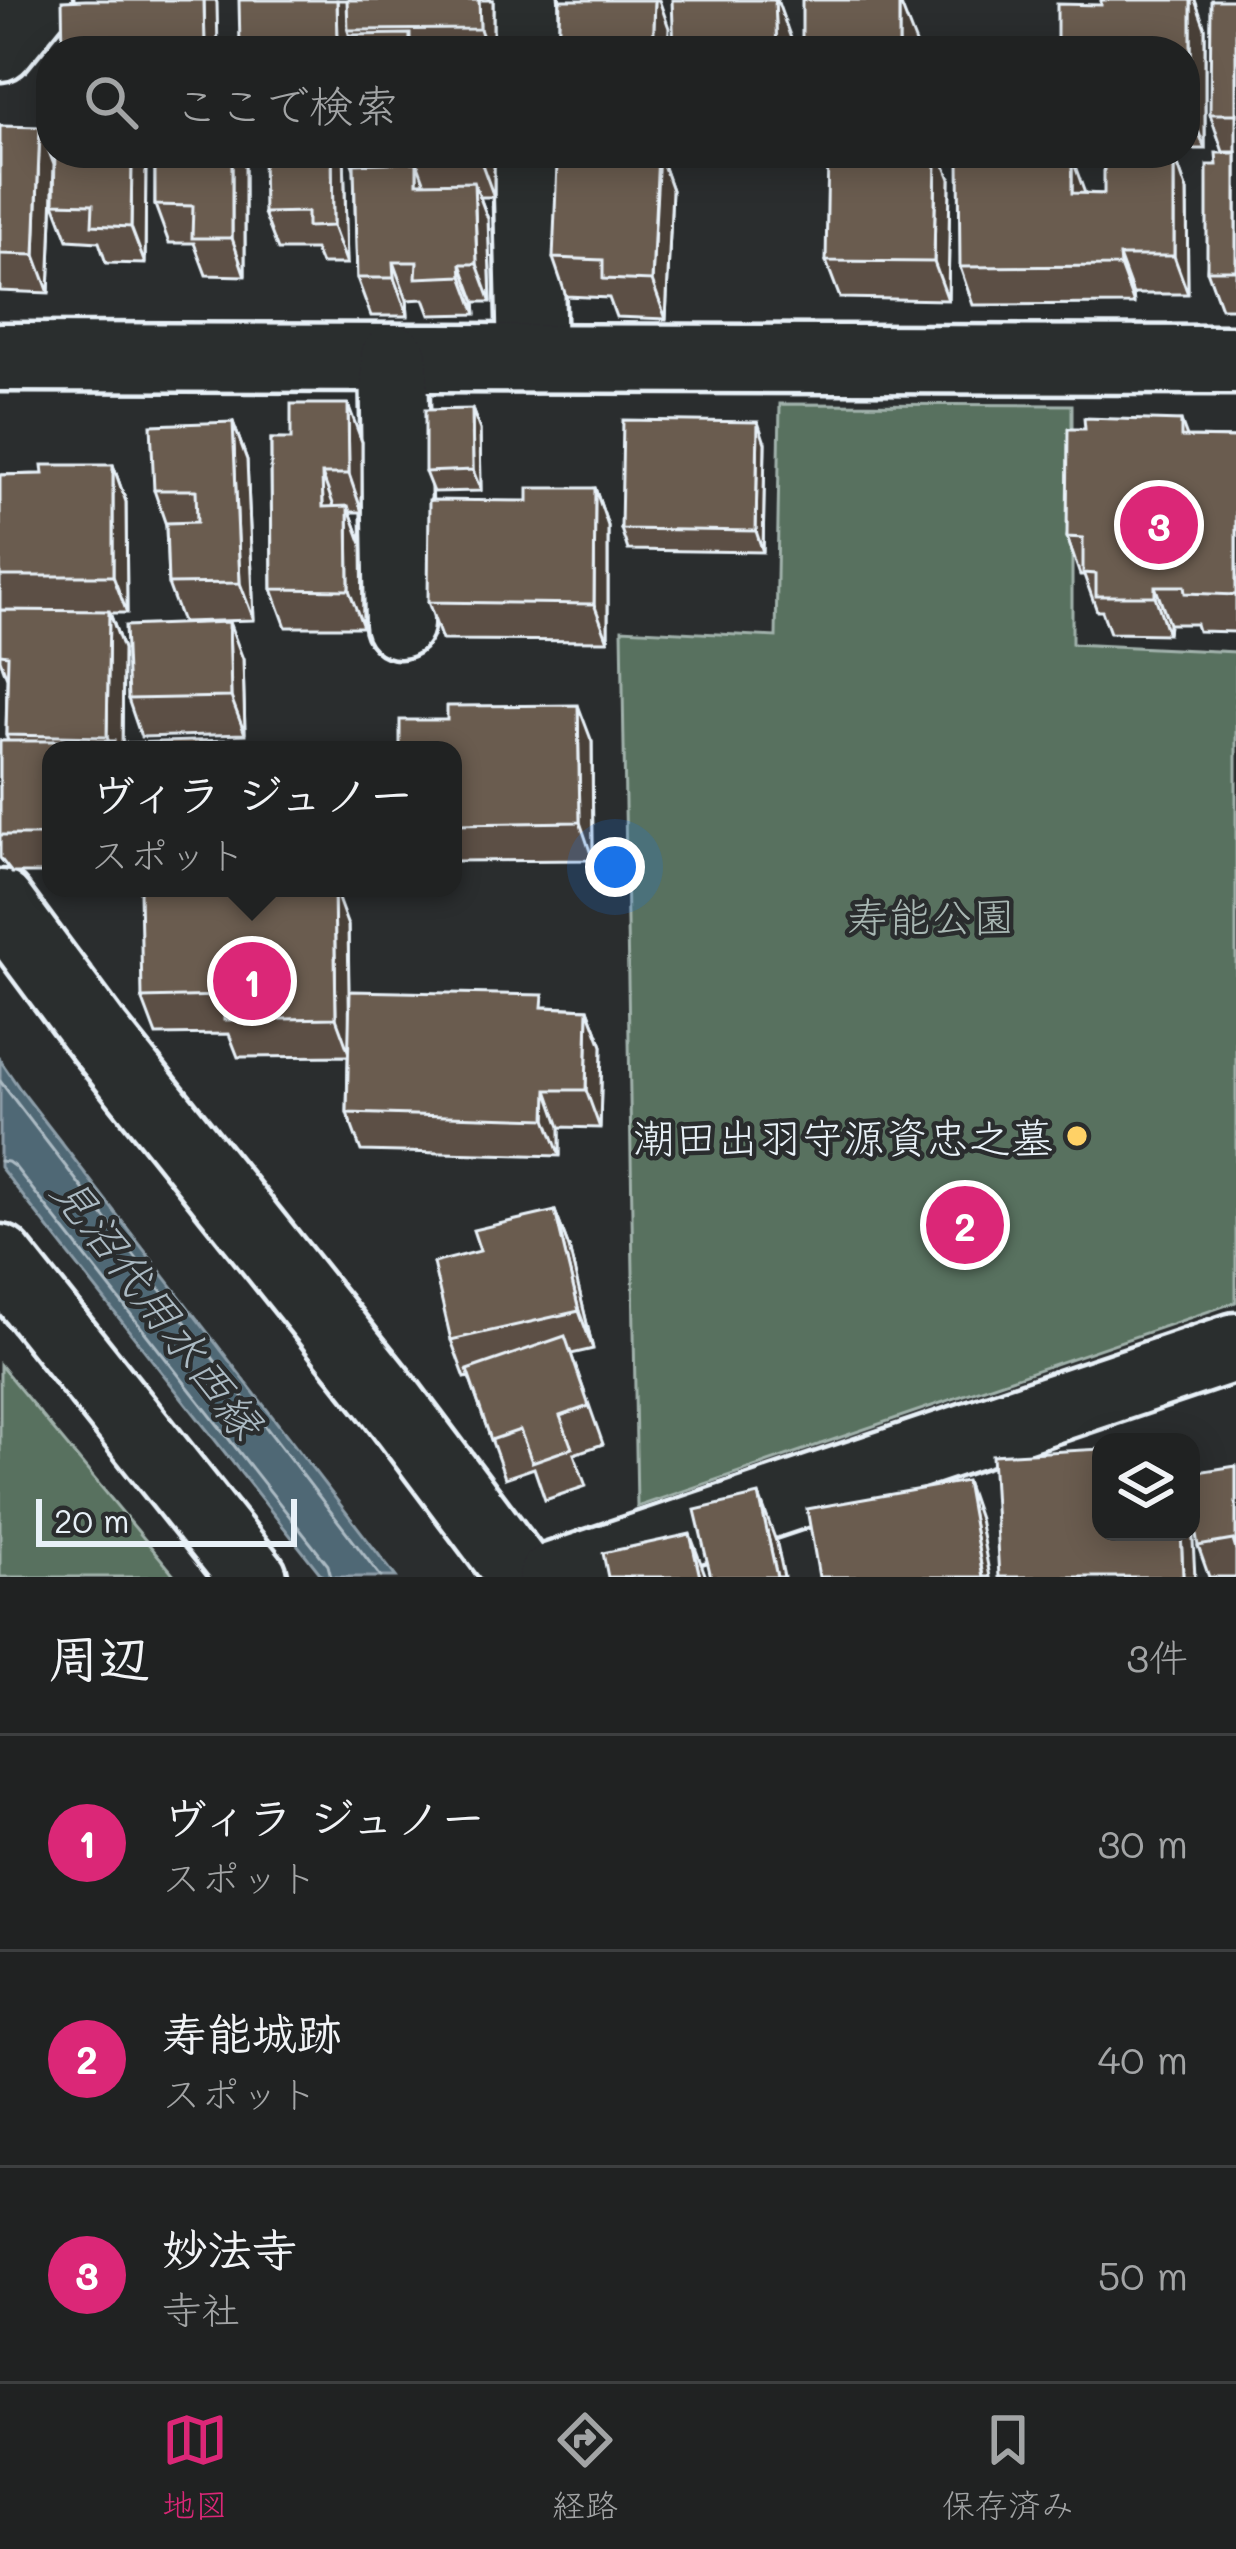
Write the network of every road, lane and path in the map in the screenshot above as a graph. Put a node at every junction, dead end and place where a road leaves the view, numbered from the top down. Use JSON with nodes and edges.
{"nodes":[{"id":1,"x":38,"y":0,"type":"edge"},
{"id":2,"x":524,"y":0,"type":"edge"},
{"id":3,"x":525,"y":36,"type":"edge"},
{"id":4,"x":0,"y":47,"type":"edge"},
{"id":5,"x":527,"y":168,"type":"edge"},
{"id":6,"x":0,"y":357,"type":"edge"},
{"id":7,"x":394,"y":358,"type":"junction"},
{"id":8,"x":532,"y":358,"type":"junction"},
{"id":9,"x":1236,"y":359,"type":"edge"},
{"id":10,"x":399,"y":624,"type":"dead end"},
{"id":11,"x":0,"y":904,"type":"edge"},
{"id":12,"x":0,"y":1259,"type":"edge"},
{"id":13,"x":1236,"y":1348,"type":"edge"},
{"id":14,"x":253,"y":1577,"type":"edge"},
{"id":15,"x":522,"y":1577,"type":"edge"},
{"id":16,"x":552,"y":1577,"type":"edge"}],
"edges":[{"from":1,"to":4,"type":"street"},
{"from":2,"to":3,"type":"street"},
{"from":5,"to":8,"type":"street"},
{"from":6,"to":7,"type":"street"},
{"from":7,"to":8,"type":"street"},
{"from":7,"to":10,"type":"street"},
{"from":8,"to":9,"type":"street"},
{"from":11,"to":15,"type":"street"},
{"from":12,"to":14,"type":"street"},
{"from":13,"to":16,"type":"street"}]}
